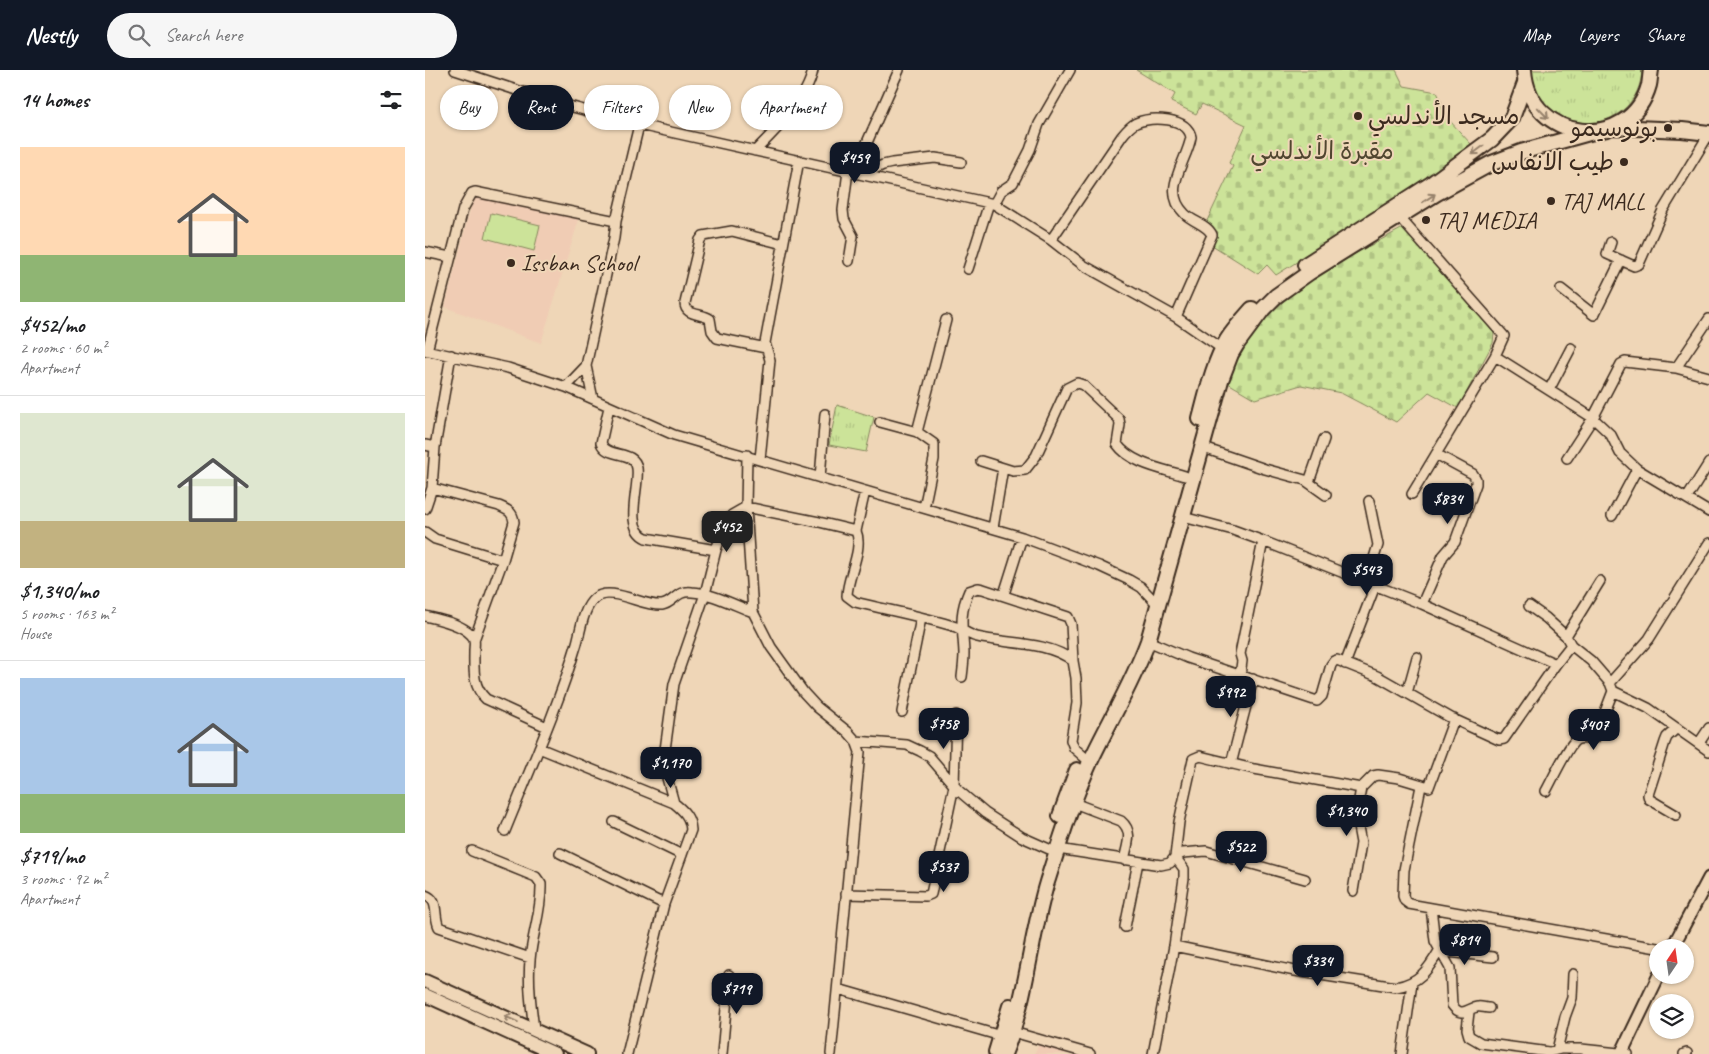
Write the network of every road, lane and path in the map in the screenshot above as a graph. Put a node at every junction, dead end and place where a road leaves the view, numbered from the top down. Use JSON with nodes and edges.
{"nodes":[{"id":1,"x":455,"y":70,"type":"edge"},
{"id":2,"x":813,"y":70,"type":"edge"},
{"id":3,"x":899,"y":70,"type":"edge"},
{"id":4,"x":1069,"y":70,"type":"edge"},
{"id":5,"x":1651,"y":70,"type":"edge"},
{"id":6,"x":1524,"y":77,"type":"edge"},
{"id":7,"x":584,"y":110,"type":"edge"},
{"id":8,"x":1613,"y":127,"type":"junction"},
{"id":9,"x":659,"y":129,"type":"edge"},
{"id":10,"x":638,"y":130,"type":"edge"},
{"id":11,"x":1593,"y":132,"type":"junction"},
{"id":12,"x":1709,"y":134,"type":"edge"},
{"id":13,"x":755,"y":150,"type":"junction"},
{"id":14,"x":799,"y":160,"type":"junction"},
{"id":15,"x":961,"y":162,"type":"dead end"},
{"id":16,"x":856,"y":172,"type":"junction"},
{"id":17,"x":991,"y":204,"type":"junction"},
{"id":18,"x":1399,"y":218,"type":"junction"},
{"id":19,"x":616,"y":222,"type":"junction"},
{"id":20,"x":1051,"y":240,"type":"junction"},
{"id":21,"x":1611,"y":242,"type":"dead end"},
{"id":22,"x":783,"y":244,"type":"junction"},
{"id":23,"x":425,"y":252,"type":"edge"},
{"id":24,"x":450,"y":257,"type":"junction"},
{"id":25,"x":1621,"y":260,"type":"junction"},
{"id":26,"x":849,"y":261,"type":"dead end"},
{"id":27,"x":1309,"y":268,"type":"junction"},
{"id":28,"x":968,"y":269,"type":"dead end"},
{"id":29,"x":1561,"y":290,"type":"dead end"},
{"id":30,"x":1176,"y":317,"type":"junction"},
{"id":31,"x":946,"y":320,"type":"dead end"},
{"id":32,"x":1709,"y":320,"type":"edge"},
{"id":33,"x":766,"y":348,"type":"junction"},
{"id":34,"x":1571,"y":348,"type":"dead end"},
{"id":35,"x":426,"y":350,"type":"edge"},
{"id":36,"x":1227,"y":352,"type":"junction"},
{"id":37,"x":451,"y":355,"type":"junction"},
{"id":38,"x":1495,"y":356,"type":"junction"},
{"id":39,"x":586,"y":366,"type":"junction"},
{"id":40,"x":1676,"y":368,"type":"junction"},
{"id":41,"x":1709,"y":377,"type":"edge"},
{"id":42,"x":566,"y":388,"type":"junction"},
{"id":43,"x":1549,"y":390,"type":"junction"},
{"id":44,"x":593,"y":399,"type":"junction"},
{"id":45,"x":609,"y":406,"type":"junction"},
{"id":46,"x":825,"y":414,"type":"dead end"},
{"id":47,"x":1593,"y":418,"type":"junction"},
{"id":48,"x":880,"y":422,"type":"dead end"},
{"id":49,"x":917,"y":432,"type":"junction"},
{"id":50,"x":1324,"y":439,"type":"dead end"},
{"id":51,"x":425,"y":444,"type":"edge"},
{"id":52,"x":435,"y":447,"type":"junction"},
{"id":53,"x":1201,"y":448,"type":"junction"},
{"id":54,"x":1436,"y":454,"type":"junction"},
{"id":55,"x":747,"y":455,"type":"junction"},
{"id":56,"x":1567,"y":458,"type":"dead end"},
{"id":57,"x":760,"y":459,"type":"junction"},
{"id":58,"x":981,"y":460,"type":"dead end"},
{"id":59,"x":1709,"y":463,"type":"edge"},
{"id":60,"x":1003,"y":468,"type":"junction"},
{"id":61,"x":1637,"y":469,"type":"junction"},
{"id":62,"x":1185,"y":476,"type":"junction"},
{"id":63,"x":820,"y":478,"type":"junction"},
{"id":64,"x":1309,"y":482,"type":"junction"},
{"id":65,"x":432,"y":488,"type":"junction"},
{"id":66,"x":865,"y":491,"type":"junction"},
{"id":67,"x":1411,"y":494,"type":"dead end"},
{"id":68,"x":1326,"y":496,"type":"dead end"},
{"id":69,"x":1687,"y":498,"type":"junction"},
{"id":70,"x":1369,"y":502,"type":"dead end"},
{"id":71,"x":746,"y":507,"type":"junction"},
{"id":72,"x":923,"y":508,"type":"junction"},
{"id":73,"x":425,"y":509,"type":"edge"},
{"id":74,"x":1709,"y":512,"type":"edge"},
{"id":75,"x":1612,"y":516,"type":"dead end"},
{"id":76,"x":1183,"y":517,"type":"junction"},
{"id":77,"x":993,"y":528,"type":"junction"},
{"id":78,"x":856,"y":531,"type":"junction"},
{"id":79,"x":425,"y":534,"type":"edge"},
{"id":80,"x":1022,"y":537,"type":"junction"},
{"id":81,"x":1263,"y":541,"type":"junction"},
{"id":82,"x":1709,"y":543,"type":"edge"},
{"id":83,"x":716,"y":550,"type":"junction"},
{"id":84,"x":503,"y":560,"type":"junction"},
{"id":85,"x":1600,"y":581,"type":"dead end"},
{"id":86,"x":1370,"y":584,"type":"junction"},
{"id":87,"x":705,"y":594,"type":"junction"},
{"id":88,"x":1004,"y":594,"type":"junction"},
{"id":89,"x":1155,"y":601,"type":"junction"},
{"id":90,"x":1422,"y":604,"type":"junction"},
{"id":91,"x":1529,"y":606,"type":"dead end"},
{"id":92,"x":753,"y":612,"type":"junction"},
{"id":93,"x":425,"y":616,"type":"edge"},
{"id":94,"x":921,"y":618,"type":"junction"},
{"id":95,"x":961,"y":630,"type":"junction"},
{"id":96,"x":1566,"y":636,"type":"junction"},
{"id":97,"x":474,"y":640,"type":"junction"},
{"id":98,"x":1148,"y":640,"type":"junction"},
{"id":99,"x":1571,"y":645,"type":"junction"},
{"id":100,"x":1417,"y":657,"type":"dead end"},
{"id":101,"x":1073,"y":661,"type":"junction"},
{"id":102,"x":1345,"y":664,"type":"junction"},
{"id":103,"x":1556,"y":664,"type":"junction"},
{"id":104,"x":1240,"y":675,"type":"junction"},
{"id":105,"x":962,"y":677,"type":"dead end"},
{"id":106,"x":1253,"y":679,"type":"junction"},
{"id":107,"x":1612,"y":687,"type":"junction"},
{"id":108,"x":1407,"y":693,"type":"junction"},
{"id":109,"x":902,"y":712,"type":"dead end"},
{"id":110,"x":956,"y":714,"type":"dead end"},
{"id":111,"x":1454,"y":719,"type":"junction"},
{"id":112,"x":547,"y":727,"type":"junction"},
{"id":113,"x":1677,"y":728,"type":"junction"},
{"id":114,"x":1709,"y":728,"type":"edge"},
{"id":115,"x":856,"y":741,"type":"junction"},
{"id":116,"x":1699,"y":743,"type":"junction"},
{"id":117,"x":539,"y":748,"type":"junction"},
{"id":118,"x":1709,"y":751,"type":"edge"},
{"id":119,"x":1087,"y":759,"type":"junction"},
{"id":120,"x":1231,"y":764,"type":"junction"},
{"id":121,"x":954,"y":786,"type":"junction"},
{"id":122,"x":1421,"y":786,"type":"junction"},
{"id":123,"x":1361,"y":788,"type":"junction"},
{"id":124,"x":1546,"y":792,"type":"dead end"},
{"id":125,"x":674,"y":803,"type":"junction"},
{"id":126,"x":1074,"y":803,"type":"junction"},
{"id":127,"x":1676,"y":815,"type":"dead end"},
{"id":128,"x":614,"y":822,"type":"dead end"},
{"id":129,"x":505,"y":831,"type":"dead end"},
{"id":130,"x":1054,"y":849,"type":"junction"},
{"id":131,"x":472,"y":851,"type":"dead end"},
{"id":132,"x":560,"y":853,"type":"dead end"},
{"id":133,"x":682,"y":856,"type":"junction"},
{"id":134,"x":1175,"y":857,"type":"junction"},
{"id":135,"x":1124,"y":860,"type":"junction"},
{"id":136,"x":1138,"y":862,"type":"junction"},
{"id":137,"x":1709,"y":878,"type":"edge"},
{"id":138,"x":1305,"y":879,"type":"dead end"},
{"id":139,"x":1353,"y":891,"type":"dead end"},
{"id":140,"x":846,"y":894,"type":"junction"},
{"id":141,"x":425,"y":895,"type":"edge"},
{"id":142,"x":664,"y":904,"type":"junction"},
{"id":143,"x":1431,"y":908,"type":"junction"},
{"id":144,"x":1125,"y":927,"type":"dead end"},
{"id":145,"x":1677,"y":939,"type":"edge"},
{"id":146,"x":1173,"y":946,"type":"junction"},
{"id":147,"x":1649,"y":947,"type":"edge"},
{"id":148,"x":1439,"y":951,"type":"junction"},
{"id":149,"x":530,"y":958,"type":"junction"},
{"id":150,"x":1493,"y":958,"type":"dead end"},
{"id":151,"x":1573,"y":974,"type":"dead end"},
{"id":152,"x":729,"y":975,"type":"dead end"},
{"id":153,"x":425,"y":981,"type":"edge"},
{"id":154,"x":1411,"y":983,"type":"junction"},
{"id":155,"x":1655,"y":984,"type":"edge"},
{"id":156,"x":838,"y":990,"type":"junction"},
{"id":157,"x":425,"y":995,"type":"edge"},
{"id":158,"x":1489,"y":1008,"type":"dead end"},
{"id":159,"x":1469,"y":1012,"type":"junction"},
{"id":160,"x":534,"y":1029,"type":"junction"},
{"id":161,"x":1007,"y":1034,"type":"junction"},
{"id":162,"x":1481,"y":1044,"type":"junction"},
{"id":163,"x":1557,"y":1050,"type":"junction"},
{"id":164,"x":555,"y":1054,"type":"edge"},
{"id":165,"x":587,"y":1054,"type":"edge"},
{"id":166,"x":627,"y":1054,"type":"edge"},
{"id":167,"x":722,"y":1054,"type":"edge"},
{"id":168,"x":831,"y":1054,"type":"edge"},
{"id":169,"x":995,"y":1054,"type":"edge"},
{"id":170,"x":1004,"y":1054,"type":"edge"},
{"id":171,"x":1090,"y":1054,"type":"edge"},
{"id":172,"x":1153,"y":1054,"type":"edge"},
{"id":173,"x":1402,"y":1054,"type":"edge"},
{"id":174,"x":1479,"y":1054,"type":"edge"},
{"id":175,"x":1621,"y":1054,"type":"edge"},
{"id":176,"x":1628,"y":1054,"type":"edge"}],
"edges":[{"from":1,"to":7,"type":"street"},
{"from":2,"to":13,"type":"street"},
{"from":3,"to":16,"type":"street"},
{"from":4,"to":17,"type":"street"},
{"from":5,"to":8,"type":"main road"},
{"from":6,"to":11,"type":"main road","one_way":true},
{"from":6,"to":27,"type":"main road","one_way":true},
{"from":8,"to":11,"type":"main road"},
{"from":8,"to":12,"type":"main road"},
{"from":9,"to":13,"type":"street"},
{"from":10,"to":19,"type":"street"},
{"from":18,"to":11,"type":"main road","one_way":true},
{"from":12,"to":25,"type":"street"},
{"from":13,"to":14,"type":"street"},
{"from":14,"to":16,"type":"street"},
{"from":14,"to":22,"type":"street"},
{"from":15,"to":16,"type":"street"},
{"from":16,"to":17,"type":"street"},
{"from":16,"to":26,"type":"street"},
{"from":17,"to":20,"type":"street"},
{"from":17,"to":28,"type":"street"},
{"from":18,"to":27,"type":"main road"},
{"from":18,"to":38,"type":"street"},
{"from":19,"to":24,"type":"street"},
{"from":19,"to":39,"type":"street"},
{"from":20,"to":30,"type":"street"},
{"from":20,"to":30,"type":"street"},
{"from":21,"to":25,"type":"street"},
{"from":22,"to":33,"type":"street"},
{"from":22,"to":33,"type":"street"},
{"from":23,"to":24,"type":"street"},
{"from":24,"to":35,"type":"street"},
{"from":25,"to":29,"type":"street"},
{"from":27,"to":36,"type":"main road"},
{"from":30,"to":36,"type":"street"},
{"from":31,"to":49,"type":"street"},
{"from":32,"to":40,"type":"street"},
{"from":33,"to":57,"type":"street"},
{"from":34,"to":43,"type":"street"},
{"from":35,"to":37,"type":"street"},
{"from":36,"to":53,"type":"main road"},
{"from":36,"to":62,"type":"main road"},
{"from":37,"to":42,"type":"street"},
{"from":37,"to":52,"type":"street"},
{"from":38,"to":43,"type":"street"},
{"from":38,"to":54,"type":"street"},
{"from":39,"to":42,"type":"street"},
{"from":39,"to":44,"type":"street"},
{"from":40,"to":41,"type":"street"},
{"from":40,"to":47,"type":"street"},
{"from":42,"to":44,"type":"street"},
{"from":43,"to":47,"type":"street"},
{"from":44,"to":45,"type":"street"},
{"from":45,"to":55,"type":"street"},
{"from":45,"to":83,"type":"street"},
{"from":46,"to":63,"type":"street"},
{"from":47,"to":56,"type":"street"},
{"from":47,"to":61,"type":"street"},
{"from":48,"to":49,"type":"street"},
{"from":49,"to":72,"type":"street"},
{"from":50,"to":64,"type":"street"},
{"from":51,"to":52,"type":"street"},
{"from":52,"to":65,"type":"street"},
{"from":53,"to":64,"type":"street"},
{"from":53,"to":76,"type":"main road"},
{"from":54,"to":67,"type":"street"},
{"from":54,"to":90,"type":"street"},
{"from":55,"to":57,"type":"street"},
{"from":55,"to":71,"type":"street"},
{"from":57,"to":63,"type":"street"},
{"from":58,"to":60,"type":"street"},
{"from":59,"to":69,"type":"street"},
{"from":60,"to":62,"type":"street"},
{"from":60,"to":77,"type":"street"},
{"from":61,"to":69,"type":"street"},
{"from":61,"to":75,"type":"street"},
{"from":62,"to":89,"type":"main road"},
{"from":63,"to":66,"type":"street"},
{"from":64,"to":68,"type":"street"},
{"from":65,"to":73,"type":"street"},
{"from":65,"to":84,"type":"street"},
{"from":66,"to":72,"type":"street"},
{"from":66,"to":78,"type":"street"},
{"from":69,"to":74,"type":"street"},
{"from":70,"to":86,"type":"street"},
{"from":71,"to":78,"type":"street"},
{"from":71,"to":83,"type":"street"},
{"from":71,"to":92,"type":"street"},
{"from":72,"to":77,"type":"street"},
{"from":76,"to":81,"type":"street"},
{"from":76,"to":89,"type":"main road"},
{"from":77,"to":80,"type":"street"},
{"from":78,"to":94,"type":"street"},
{"from":79,"to":84,"type":"street"},
{"from":80,"to":88,"type":"street"},
{"from":80,"to":89,"type":"street"},
{"from":81,"to":86,"type":"street"},
{"from":81,"to":104,"type":"street"},
{"from":82,"to":107,"type":"street"},
{"from":83,"to":87,"type":"street"},
{"from":84,"to":97,"type":"street"},
{"from":85,"to":96,"type":"street"},
{"from":86,"to":90,"type":"street"},
{"from":86,"to":102,"type":"street"},
{"from":87,"to":92,"type":"street"},
{"from":87,"to":112,"type":"street"},
{"from":87,"to":125,"type":"street"},
{"from":88,"to":95,"type":"street"},
{"from":88,"to":101,"type":"street"},
{"from":89,"to":98,"type":"main road"},
{"from":89,"to":119,"type":"main road"},
{"from":90,"to":103,"type":"street"},
{"from":91,"to":96,"type":"street"},
{"from":92,"to":115,"type":"street"},
{"from":93,"to":97,"type":"street"},
{"from":94,"to":95,"type":"street"},
{"from":94,"to":109,"type":"street"},
{"from":95,"to":101,"type":"street"},
{"from":95,"to":105,"type":"street"},
{"from":96,"to":99,"type":"street"},
{"from":97,"to":112,"type":"street"},
{"from":98,"to":104,"type":"street"},
{"from":98,"to":119,"type":"main road"},
{"from":99,"to":103,"type":"street"},
{"from":99,"to":107,"type":"street"},
{"from":100,"to":108,"type":"street"},
{"from":101,"to":119,"type":"street"},
{"from":102,"to":106,"type":"street"},
{"from":102,"to":108,"type":"street"},
{"from":103,"to":111,"type":"street"},
{"from":104,"to":106,"type":"street"},
{"from":106,"to":120,"type":"street"},
{"from":107,"to":113,"type":"street"},
{"from":107,"to":124,"type":"street"},
{"from":108,"to":111,"type":"street"},
{"from":110,"to":121,"type":"street"},
{"from":111,"to":122,"type":"street"},
{"from":112,"to":117,"type":"street"},
{"from":113,"to":116,"type":"street"},
{"from":113,"to":127,"type":"street"},
{"from":114,"to":116,"type":"street"},
{"from":115,"to":121,"type":"street"},
{"from":115,"to":140,"type":"street"},
{"from":116,"to":118,"type":"street"},
{"from":117,"to":125,"type":"street"},
{"from":117,"to":129,"type":"street"},
{"from":119,"to":126,"type":"main road"},
{"from":119,"to":130,"type":"main road"},
{"from":120,"to":123,"type":"street"},
{"from":120,"to":134,"type":"street"},
{"from":121,"to":130,"type":"street"},
{"from":121,"to":140,"type":"street"},
{"from":122,"to":123,"type":"street"},
{"from":122,"to":143,"type":"street"},
{"from":123,"to":139,"type":"street"},
{"from":125,"to":133,"type":"street"},
{"from":126,"to":130,"type":"main road"},
{"from":126,"to":135,"type":"street"},
{"from":128,"to":133,"type":"street"},
{"from":130,"to":135,"type":"street"},
{"from":130,"to":161,"type":"main road"},
{"from":131,"to":149,"type":"street"},
{"from":132,"to":142,"type":"street"},
{"from":133,"to":142,"type":"street"},
{"from":134,"to":136,"type":"street"},
{"from":134,"to":138,"type":"street"},
{"from":134,"to":146,"type":"street"},
{"from":135,"to":136,"type":"street"},
{"from":136,"to":144,"type":"street"},
{"from":137,"to":145,"type":"street"},
{"from":140,"to":156,"type":"street"},
{"from":141,"to":149,"type":"street"},
{"from":142,"to":166,"type":"street"},
{"from":143,"to":147,"type":"street"},
{"from":143,"to":148,"type":"street"},
{"from":146,"to":154,"type":"street"},
{"from":146,"to":172,"type":"street"},
{"from":148,"to":150,"type":"street"},
{"from":148,"to":154,"type":"street"},
{"from":148,"to":159,"type":"street"},
{"from":149,"to":160,"type":"street"},
{"from":151,"to":163,"type":"street"},
{"from":152,"to":167,"type":"street"},
{"from":160,"to":153,"type":"main road","one_way":true},
{"from":154,"to":173,"type":"street"},
{"from":155,"to":175,"type":"street"},
{"from":156,"to":161,"type":"street"},
{"from":156,"to":168,"type":"street"},
{"from":157,"to":164,"type":"main road"},
{"from":158,"to":159,"type":"street"},
{"from":159,"to":162,"type":"street"},
{"from":160,"to":165,"type":"main road"},
{"from":161,"to":169,"type":"main road"},
{"from":161,"to":170,"type":"main road"},
{"from":161,"to":171,"type":"street"},
{"from":162,"to":163,"type":"street"},
{"from":162,"to":174,"type":"street"},
{"from":163,"to":175,"type":"street"},
{"from":175,"to":176,"type":"street"}]}
